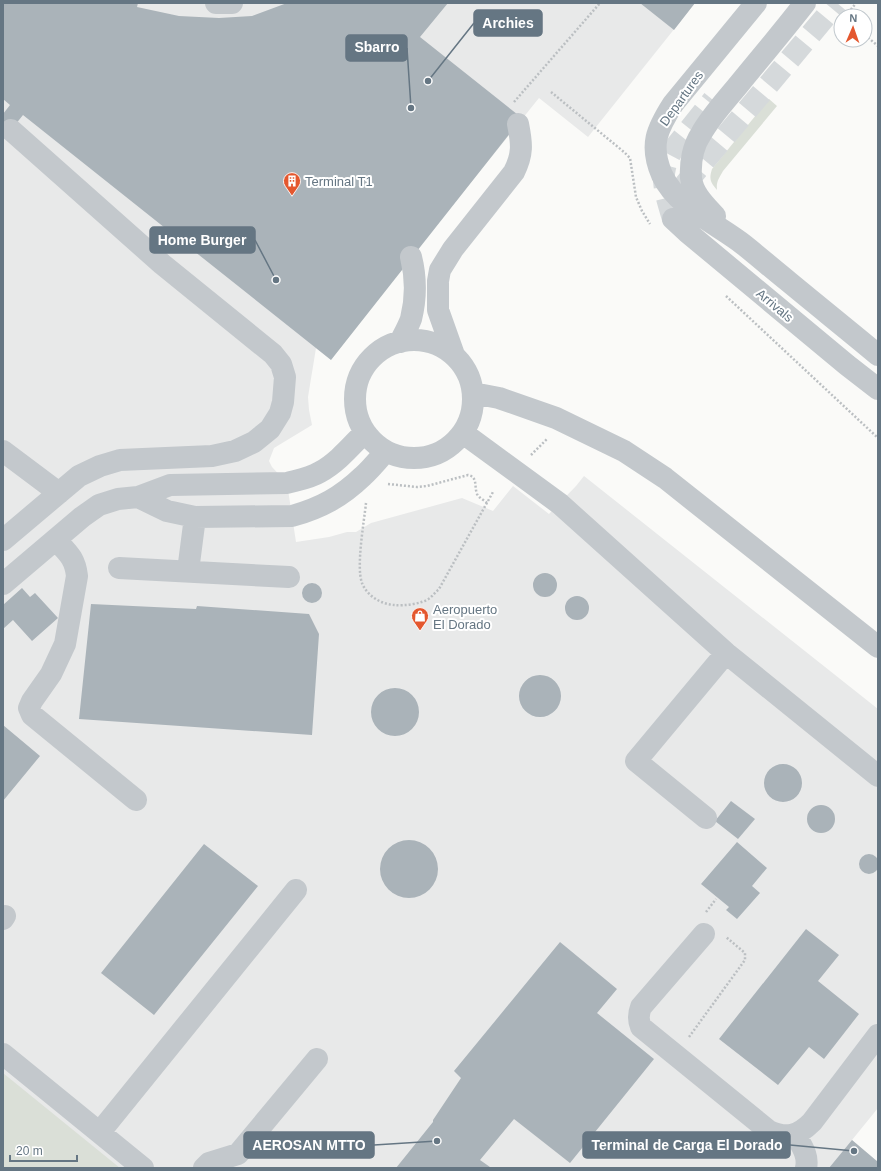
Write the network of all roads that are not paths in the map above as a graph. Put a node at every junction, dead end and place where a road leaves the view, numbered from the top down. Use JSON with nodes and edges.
{"nodes":[{"id":1,"x":216,"y":3,"type":"edge"},
{"id":2,"x":232,"y":3,"type":"edge"},
{"id":3,"x":756,"y":3,"type":"edge"},
{"id":4,"x":805,"y":3,"type":"edge"},
{"id":5,"x":518,"y":124,"type":"dead end"},
{"id":6,"x":11,"y":130,"type":"dead end"},
{"id":7,"x":673,"y":219,"type":"tunnel mouth"},
{"id":8,"x":744,"y":245,"type":"junction"},
{"id":9,"x":411,"y":257,"type":"dead end"},
{"id":10,"x":400,"y":342,"type":"junction"},
{"id":11,"x":454,"y":355,"type":"junction"},
{"id":12,"x":878,"y":355,"type":"edge"},
{"id":13,"x":878,"y":389,"type":"edge"},
{"id":14,"x":473,"y":393,"type":"junction"},
{"id":15,"x":365,"y":432,"type":"junction"},
{"id":16,"x":463,"y":433,"type":"junction"},
{"id":17,"x":3,"y":451,"type":"edge"},
{"id":18,"x":386,"y":451,"type":"junction"},
{"id":19,"x":59,"y":493,"type":"junction"},
{"id":20,"x":138,"y":497,"type":"junction"},
{"id":21,"x":195,"y":517,"type":"junction"},
{"id":22,"x":3,"y":540,"type":"edge"},
{"id":23,"x":56,"y":540,"type":"junction"},
{"id":24,"x":119,"y":568,"type":"dead end"},
{"id":25,"x":188,"y":572,"type":"junction"},
{"id":26,"x":290,"y":577,"type":"dead end"},
{"id":27,"x":3,"y":584,"type":"edge"},
{"id":28,"x":878,"y":647,"type":"edge"},
{"id":29,"x":726,"y":653,"type":"junction"},
{"id":30,"x":878,"y":776,"type":"edge"},
{"id":31,"x":136,"y":800,"type":"dead end"},
{"id":32,"x":706,"y":818,"type":"dead end"},
{"id":33,"x":296,"y":890,"type":"dead end"},
{"id":34,"x":711,"y":928,"type":"road end"},
{"id":35,"x":878,"y":1035,"type":"edge"},
{"id":36,"x":3,"y":1054,"type":"edge"},
{"id":37,"x":317,"y":1059,"type":"dead end"},
{"id":38,"x":100,"y":1132,"type":"junction"},
{"id":39,"x":795,"y":1134,"type":"junction"},
{"id":40,"x":237,"y":1161,"type":"edge"},
{"id":41,"x":143,"y":1168,"type":"edge"},
{"id":42,"x":204,"y":1168,"type":"edge"},
{"id":43,"x":806,"y":1168,"type":"edge"}],
"edges":[{"from":1,"to":2,"type":"street"},
{"from":3,"to":8,"type":"street","name":"Departures"},
{"from":4,"to":8,"type":"street","name":"Departures"},
{"from":5,"to":11,"type":"street"},
{"from":6,"to":19,"type":"street"},
{"from":7,"to":13,"type":"street","name":"Arrivals"},
{"from":8,"to":12,"type":"street","name":"Departures"},
{"from":9,"to":10,"type":"street"},
{"from":10,"to":11,"type":"street"},
{"from":10,"to":15,"type":"street"},
{"from":11,"to":14,"type":"street"},
{"from":14,"to":16,"type":"street"},
{"from":14,"to":28,"type":"street"},
{"from":15,"to":18,"type":"street"},
{"from":15,"to":20,"type":"street"},
{"from":16,"to":18,"type":"street"},
{"from":16,"to":29,"type":"street"},
{"from":17,"to":19,"type":"street"},
{"from":18,"to":21,"type":"street"},
{"from":19,"to":22,"type":"street"},
{"from":20,"to":21,"type":"street"},
{"from":20,"to":23,"type":"street"},
{"from":21,"to":25,"type":"street"},
{"from":23,"to":27,"type":"street"},
{"from":23,"to":31,"type":"street"},
{"from":24,"to":25,"type":"street"},
{"from":25,"to":26,"type":"street"},
{"from":29,"to":30,"type":"street"},
{"from":29,"to":32,"type":"street"},
{"from":33,"to":38,"type":"street"},
{"from":34,"to":39,"type":"street"},
{"from":35,"to":39,"type":"street"},
{"from":36,"to":38,"type":"street"},
{"from":37,"to":40,"type":"street"},
{"from":38,"to":41,"type":"street"},
{"from":39,"to":43,"type":"street"},
{"from":40,"to":42,"type":"street"}]}
